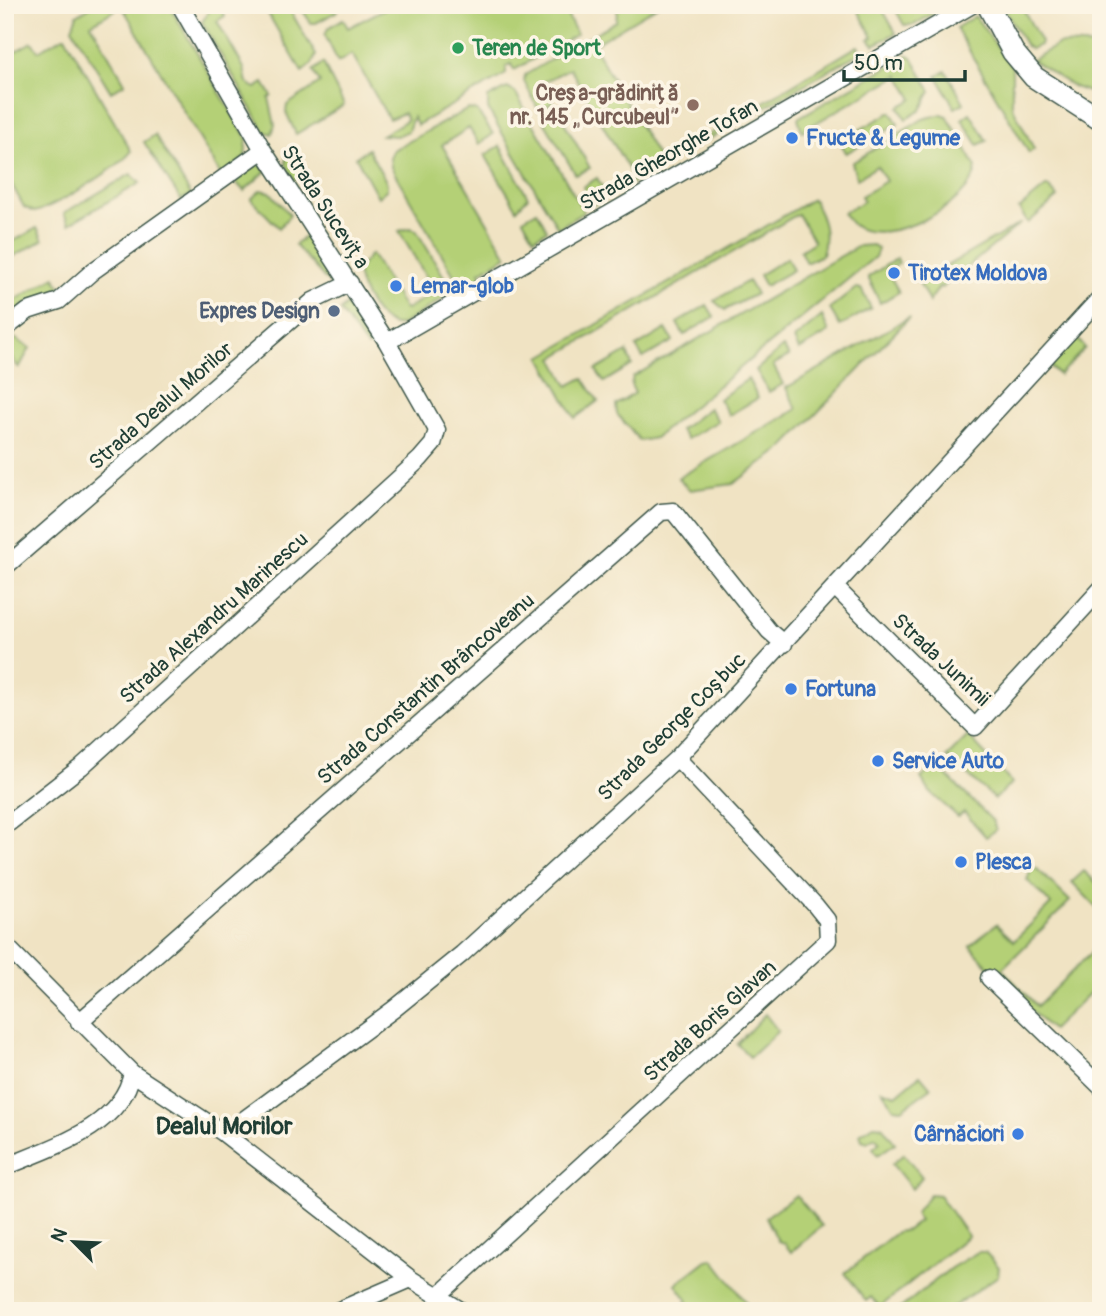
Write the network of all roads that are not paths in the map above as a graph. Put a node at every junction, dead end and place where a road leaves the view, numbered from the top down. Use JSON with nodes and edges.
{"nodes":[{"id":1,"x":180,"y":5,"type":"edge"},
{"id":2,"x":972,"y":5,"type":"edge"},
{"id":3,"x":988,"y":5,"type":"edge"},
{"id":4,"x":1101,"y":120,"type":"edge"},
{"id":5,"x":263,"y":150,"type":"junction"},
{"id":6,"x":349,"y":283,"type":"junction"},
{"id":7,"x":1101,"y":297,"type":"edge"},
{"id":8,"x":5,"y":329,"type":"edge"},
{"id":9,"x":387,"y":342,"type":"junction"},
{"id":10,"x":437,"y":430,"type":"joint"},
{"id":11,"x":5,"y":567,"type":"edge"},
{"id":12,"x":835,"y":587,"type":"junction"},
{"id":13,"x":1101,"y":589,"type":"edge"},
{"id":14,"x":784,"y":644,"type":"junction"},
{"id":15,"x":677,"y":758,"type":"junction"},
{"id":16,"x":5,"y":826,"type":"edge"},
{"id":17,"x":5,"y":945,"type":"edge"},
{"id":18,"x":989,"y":978,"type":"dead end"},
{"id":19,"x":79,"y":1022,"type":"junction"},
{"id":20,"x":132,"y":1073,"type":"junction"},
{"id":21,"x":1101,"y":1087,"type":"edge"},
{"id":22,"x":222,"y":1132,"type":"junction"},
{"id":23,"x":5,"y":1167,"type":"edge"},
{"id":24,"x":411,"y":1279,"type":"junction"},
{"id":25,"x":440,"y":1294,"type":"junction"},
{"id":26,"x":337,"y":1311,"type":"edge"},
{"id":27,"x":462,"y":1311,"type":"edge"}],
"edges":[{"from":1,"to":5,"type":"street","name":"Strada Sucevița"},
{"from":2,"to":9,"type":"street","name":"Strada Gheorghe Tofan"},
{"from":3,"to":4,"type":"street"},
{"from":5,"to":6,"type":"street","name":"Strada Sucevița"},
{"from":5,"to":8,"type":"street"},
{"from":6,"to":9,"type":"street","name":"Strada Sucevița"},
{"from":6,"to":11,"type":"street","name":"Strada Dealul Morilor"},
{"from":7,"to":12,"type":"street","name":"Strada George Coșbuc"},
{"from":9,"to":10,"type":"street","name":"Strada Sucevița"},
{"from":10,"to":16,"type":"street","name":"Strada Alexandru Marinescu"},
{"from":12,"to":13,"type":"street","name":"Strada Junimii"},
{"from":12,"to":14,"type":"street","name":"Strada George Coșbuc"},
{"from":14,"to":15,"type":"street","name":"Strada George Coșbuc"},
{"from":14,"to":19,"type":"street","name":"Strada Constantin Brâncoveanu"},
{"from":15,"to":22,"type":"street","name":"Strada George Coșbuc"},
{"from":15,"to":25,"type":"street","name":"Strada Boris Glavan"},
{"from":17,"to":19,"type":"street"},
{"from":18,"to":21,"type":"street"},
{"from":19,"to":20,"type":"street"},
{"from":20,"to":22,"type":"street"},
{"from":20,"to":23,"type":"street"},
{"from":22,"to":24,"type":"street"},
{"from":24,"to":25,"type":"street"},
{"from":24,"to":26,"type":"street"},
{"from":25,"to":27,"type":"street"}]}
